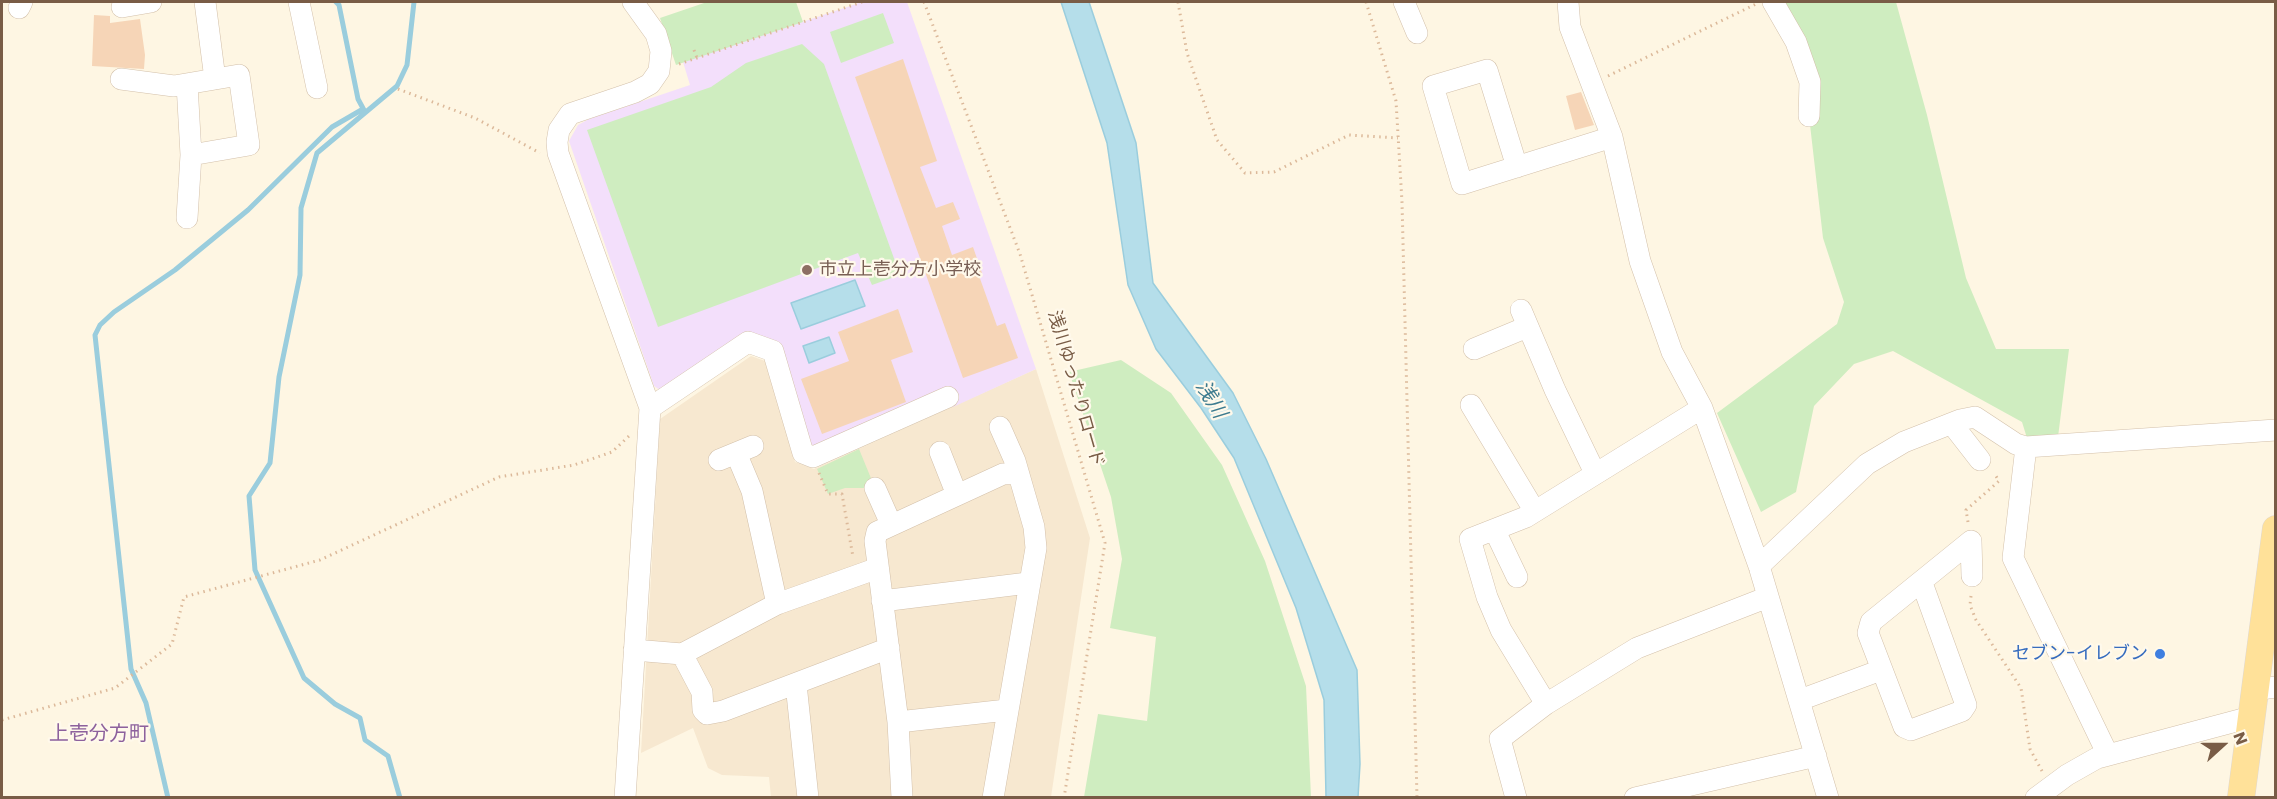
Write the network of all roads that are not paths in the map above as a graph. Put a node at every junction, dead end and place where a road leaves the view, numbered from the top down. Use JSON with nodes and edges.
{"nodes":[{"id":1,"x":151,"y":2,"type":"edge"},
{"id":2,"x":205,"y":2,"type":"edge"},
{"id":3,"x":299,"y":2,"type":"edge"},
{"id":4,"x":633,"y":2,"type":"edge"},
{"id":5,"x":1404,"y":2,"type":"edge"},
{"id":6,"x":1568,"y":2,"type":"edge"},
{"id":7,"x":1773,"y":2,"type":"edge"},
{"id":8,"x":122,"y":7,"type":"dead end"},
{"id":9,"x":1417,"y":33,"type":"dead end"},
{"id":10,"x":122,"y":79,"type":"dead end"},
{"id":11,"x":215,"y":79,"type":"junction"},
{"id":12,"x":187,"y":84,"type":"junction"},
{"id":13,"x":317,"y":88,"type":"dead end"},
{"id":14,"x":1809,"y":116,"type":"dead end"},
{"id":15,"x":1612,"y":138,"type":"junction"},
{"id":16,"x":191,"y":154,"type":"junction"},
{"id":17,"x":1517,"y":167,"type":"junction"},
{"id":18,"x":187,"y":218,"type":"dead end"},
{"id":19,"x":1474,"y":349,"type":"dead end"},
{"id":20,"x":948,"y":397,"type":"dead end"},
{"id":21,"x":1471,"y":405,"type":"dead end"},
{"id":22,"x":650,"y":408,"type":"junction"},
{"id":23,"x":1702,"y":408,"type":"junction"},
{"id":24,"x":1952,"y":424,"type":"junction"},
{"id":25,"x":1000,"y":427,"type":"dead end"},
{"id":26,"x":2276,"y":430,"type":"edge"},
{"id":27,"x":2026,"y":447,"type":"junction"},
{"id":28,"x":940,"y":452,"type":"dead end"},
{"id":29,"x":736,"y":453,"type":"dead end"},
{"id":30,"x":1980,"y":460,"type":"road end"},
{"id":31,"x":1017,"y":473,"type":"junction"},
{"id":32,"x":1596,"y":473,"type":"junction"},
{"id":33,"x":875,"y":488,"type":"dead end"},
{"id":34,"x":957,"y":495,"type":"junction"},
{"id":35,"x":1534,"y":510,"type":"junction"},
{"id":36,"x":891,"y":524,"type":"junction"},
{"id":37,"x":2276,"y":529,"type":"edge"},
{"id":38,"x":1495,"y":531,"type":"junction"},
{"id":39,"x":1759,"y":566,"type":"junction"},
{"id":40,"x":878,"y":568,"type":"junction"},
{"id":41,"x":1972,"y":576,"type":"road end"},
{"id":42,"x":1517,"y":577,"type":"dead end"},
{"id":43,"x":1028,"y":583,"type":"junction"},
{"id":44,"x":1922,"y":583,"type":"junction"},
{"id":45,"x":1768,"y":597,"type":"junction"},
{"id":46,"x":882,"y":601,"type":"junction"},
{"id":47,"x":777,"y":604,"type":"junction"},
{"id":48,"x":889,"y":648,"type":"junction"},
{"id":49,"x":634,"y":650,"type":"junction"},
{"id":50,"x":682,"y":654,"type":"junction"},
{"id":51,"x":1881,"y":670,"type":"junction"},
{"id":52,"x":796,"y":684,"type":"junction"},
{"id":53,"x":2264,"y":688,"type":"edge"},
{"id":54,"x":1800,"y":700,"type":"junction"},
{"id":55,"x":1546,"y":704,"type":"junction"},
{"id":56,"x":1007,"y":710,"type":"junction"},
{"id":57,"x":2251,"y":717,"type":"junction"},
{"id":58,"x":898,"y":722,"type":"junction"},
{"id":59,"x":2108,"y":755,"type":"junction"},
{"id":60,"x":1816,"y":756,"type":"junction"},
{"id":61,"x":2043,"y":792,"type":"edge"},
{"id":62,"x":625,"y":798,"type":"edge"},
{"id":63,"x":808,"y":798,"type":"edge"},
{"id":64,"x":902,"y":798,"type":"edge"},
{"id":65,"x":993,"y":798,"type":"edge"},
{"id":66,"x":1516,"y":798,"type":"edge"},
{"id":67,"x":1635,"y":798,"type":"edge"},
{"id":68,"x":1828,"y":798,"type":"edge"},
{"id":69,"x":2241,"y":798,"type":"edge"}],
"edges":[{"from":1,"to":8,"type":"street"},
{"from":2,"to":11,"type":"street"},
{"from":3,"to":13,"type":"street"},
{"from":4,"to":22,"type":"street"},
{"from":5,"to":9,"type":"street"},
{"from":6,"to":15,"type":"street"},
{"from":7,"to":14,"type":"street"},
{"from":10,"to":12,"type":"street"},
{"from":11,"to":12,"type":"street"},
{"from":11,"to":16,"type":"street"},
{"from":12,"to":16,"type":"street"},
{"from":15,"to":17,"type":"street"},
{"from":15,"to":23,"type":"street"},
{"from":16,"to":18,"type":"street"},
{"from":17,"to":17,"type":"street"},
{"from":19,"to":32,"type":"street"},
{"from":20,"to":22,"type":"street"},
{"from":21,"to":35,"type":"street"},
{"from":22,"to":49,"type":"street"},
{"from":23,"to":32,"type":"street"},
{"from":23,"to":39,"type":"street"},
{"from":24,"to":27,"type":"street"},
{"from":24,"to":30,"type":"street"},
{"from":24,"to":39,"type":"street"},
{"from":25,"to":31,"type":"street"},
{"from":26,"to":27,"type":"street"},
{"from":27,"to":59,"type":"street"},
{"from":28,"to":34,"type":"street"},
{"from":29,"to":47,"type":"street"},
{"from":31,"to":34,"type":"street"},
{"from":31,"to":43,"type":"street"},
{"from":32,"to":35,"type":"street"},
{"from":33,"to":36,"type":"street"},
{"from":34,"to":36,"type":"street"},
{"from":35,"to":38,"type":"street"},
{"from":36,"to":40,"type":"street"},
{"from":37,"to":53,"type":"main road"},
{"from":38,"to":42,"type":"street"},
{"from":38,"to":55,"type":"street"},
{"from":39,"to":45,"type":"street"},
{"from":40,"to":46,"type":"street"},
{"from":40,"to":47,"type":"street"},
{"from":41,"to":44,"type":"street"},
{"from":43,"to":46,"type":"street"},
{"from":43,"to":56,"type":"street"},
{"from":44,"to":51,"type":"street"},
{"from":44,"to":51,"type":"street"},
{"from":45,"to":54,"type":"street"},
{"from":45,"to":55,"type":"street"},
{"from":46,"to":48,"type":"street"},
{"from":47,"to":50,"type":"street"},
{"from":48,"to":52,"type":"street"},
{"from":48,"to":58,"type":"street"},
{"from":49,"to":50,"type":"street"},
{"from":49,"to":62,"type":"street"},
{"from":50,"to":52,"type":"street"},
{"from":51,"to":54,"type":"street"},
{"from":52,"to":63,"type":"street"},
{"from":53,"to":57,"type":"main road"},
{"from":54,"to":60,"type":"street"},
{"from":55,"to":66,"type":"street"},
{"from":56,"to":58,"type":"street"},
{"from":56,"to":65,"type":"street"},
{"from":57,"to":59,"type":"street"},
{"from":57,"to":69,"type":"main road"},
{"from":58,"to":64,"type":"street"},
{"from":59,"to":61,"type":"street"},
{"from":60,"to":67,"type":"street"},
{"from":60,"to":68,"type":"street"}]}
